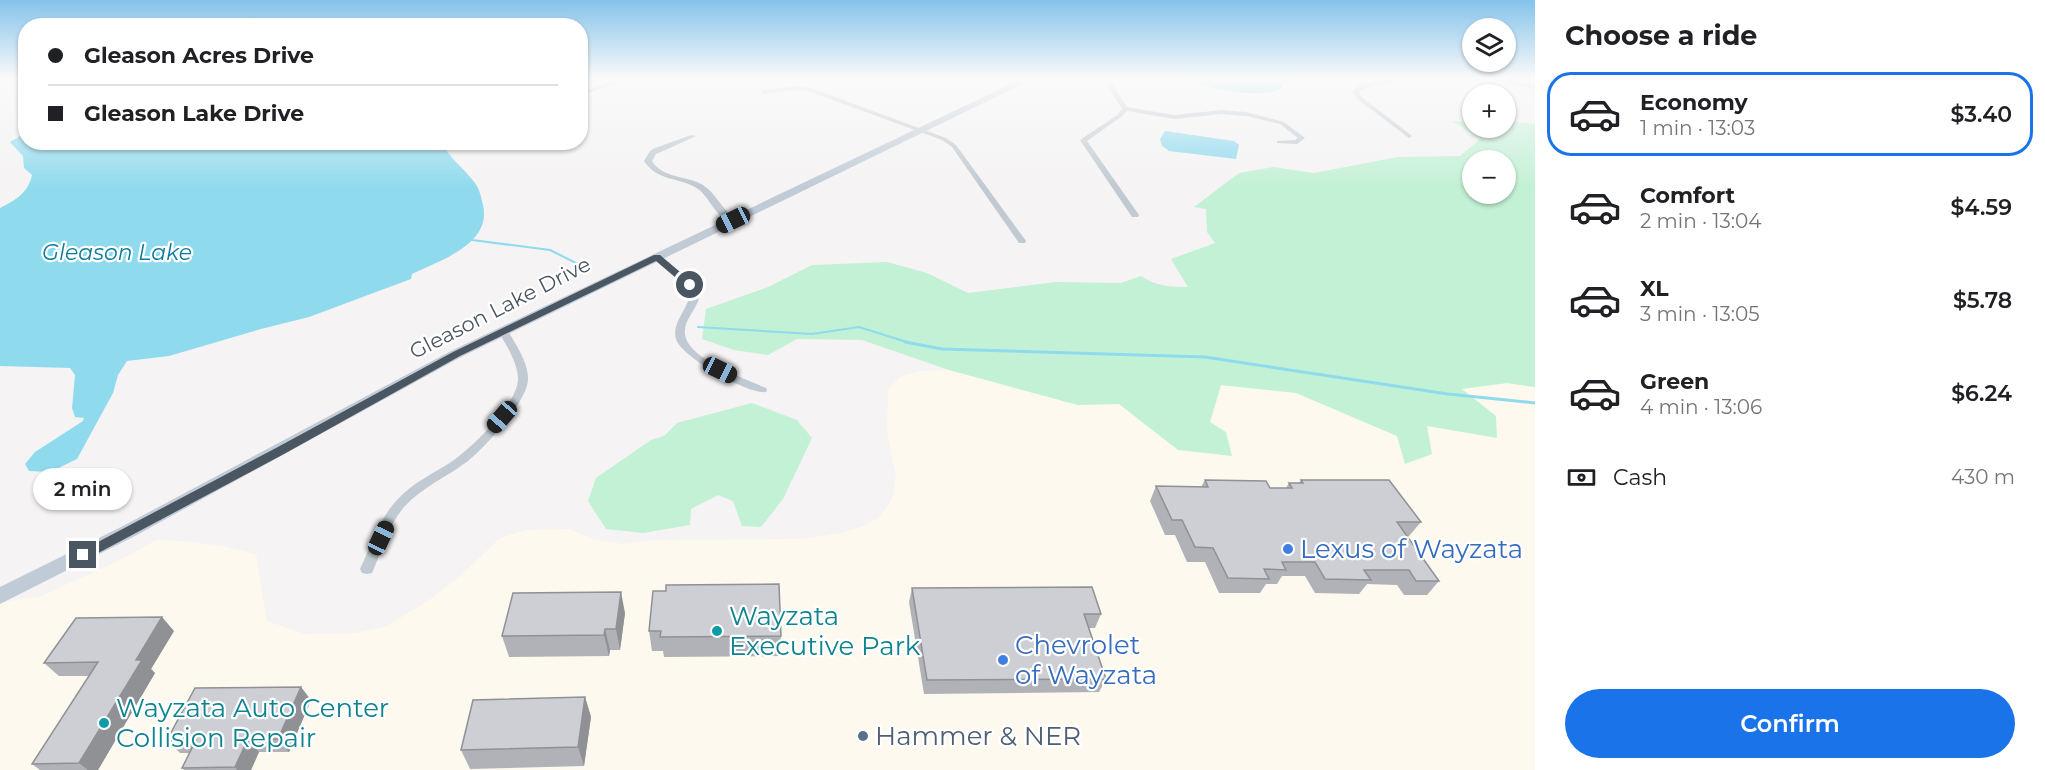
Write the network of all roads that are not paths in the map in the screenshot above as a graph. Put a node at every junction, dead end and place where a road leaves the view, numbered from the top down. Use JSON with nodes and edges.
{"nodes":[{"id":1,"x":876,"y":115,"type":"edge"},
{"id":2,"x":954,"y":115,"type":"edge"},
{"id":3,"x":1120,"y":115,"type":"edge"},
{"id":4,"x":1161,"y":115,"type":"edge"},
{"id":5,"x":1194,"y":115,"type":"edge"},
{"id":6,"x":1250,"y":115,"type":"edge"},
{"id":7,"x":1381,"y":115,"type":"edge"},
{"id":8,"x":922,"y":130,"type":"junction"},
{"id":9,"x":693,"y":136,"type":"dead end"},
{"id":10,"x":1409,"y":136,"type":"dead end"},
{"id":11,"x":1279,"y":142,"type":"dead end"},
{"id":12,"x":1134,"y":215,"type":"dead end"},
{"id":13,"x":733,"y":220,"type":"junction"},
{"id":14,"x":1022,"y":241,"type":"dead end"},
{"id":15,"x":657,"y":257,"type":"junction"},
{"id":16,"x":503,"y":331,"type":"junction"},
{"id":17,"x":762,"y":390,"type":"dead end"},
{"id":18,"x":367,"y":569,"type":"dead end"},
{"id":19,"x":0,"y":596,"type":"edge"}],
"edges":[{"from":1,"to":8,"type":"street"},
{"from":2,"to":8,"type":"main road","name":"Gleason Lake Drive"},
{"from":3,"to":12,"type":"street"},
{"from":4,"to":5,"type":"street"},
{"from":6,"to":11,"type":"street"},
{"from":7,"to":10,"type":"street"},
{"from":8,"to":13,"type":"main road","name":"Gleason Lake Drive"},
{"from":8,"to":14,"type":"street"},
{"from":9,"to":13,"type":"street"},
{"from":13,"to":15,"type":"main road","name":"Gleason Lake Drive"},
{"from":15,"to":16,"type":"main road","name":"Gleason Lake Drive"},
{"from":15,"to":17,"type":"street"},
{"from":16,"to":18,"type":"street"},
{"from":16,"to":19,"type":"main road","name":"Gleason Lake Drive"}]}
